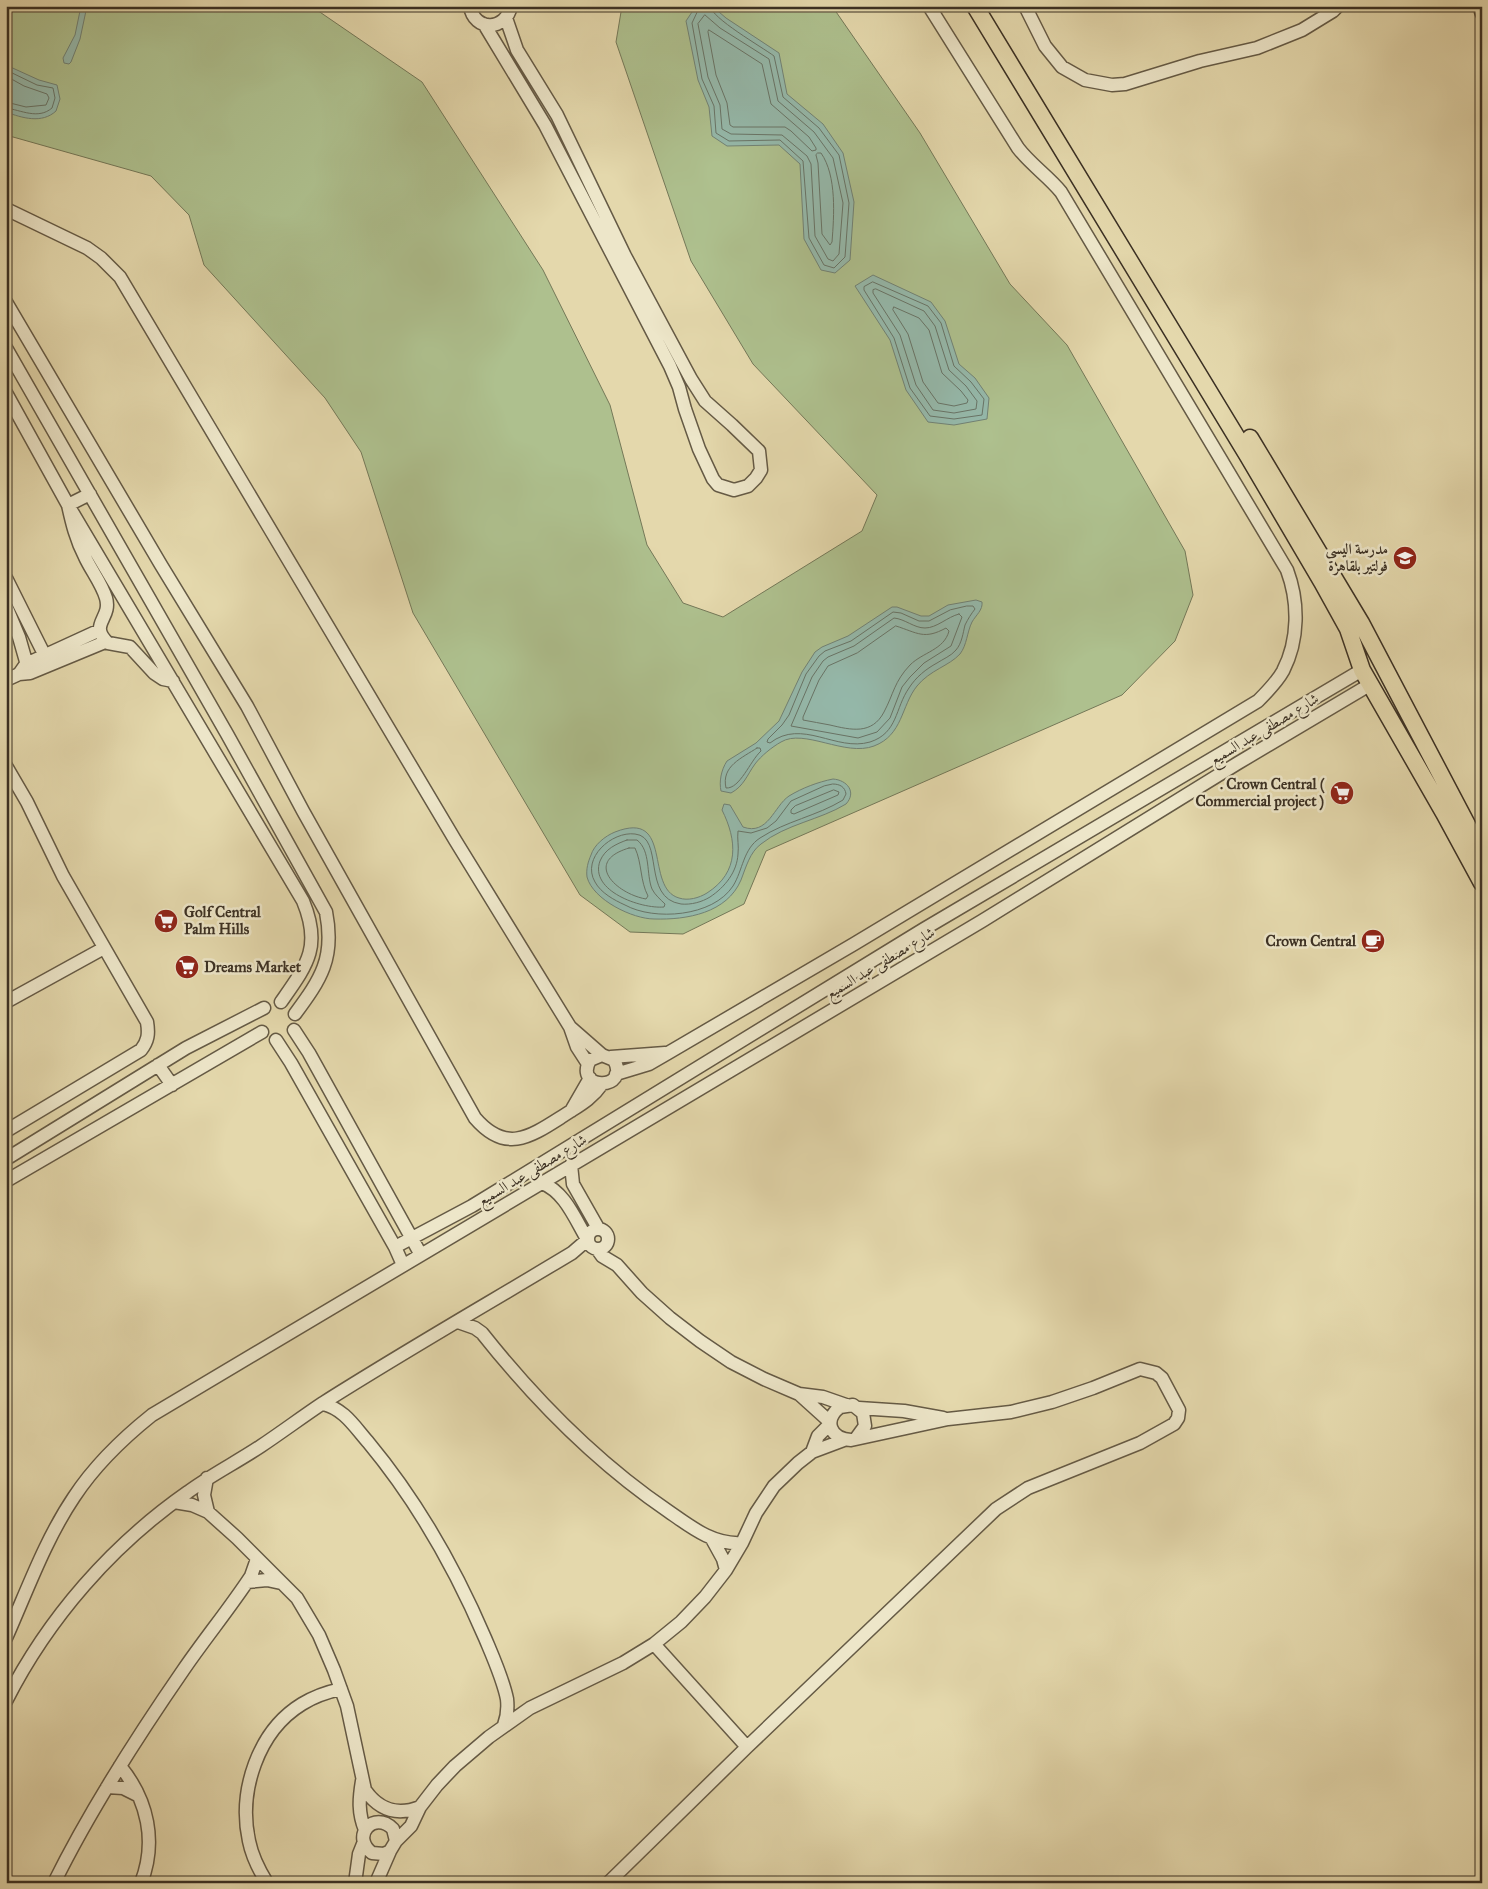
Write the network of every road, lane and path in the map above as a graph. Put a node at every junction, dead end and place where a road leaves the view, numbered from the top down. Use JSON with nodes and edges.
{"nodes":[{"id":1,"x":929,"y":6,"type":"edge"},
{"id":2,"x":975,"y":6,"type":"edge"},
{"id":3,"x":986,"y":6,"type":"edge"},
{"id":4,"x":1025,"y":6,"type":"edge"},
{"id":5,"x":1338,"y":6,"type":"edge"},
{"id":6,"x":1479,"y":6,"type":"edge"},
{"id":7,"x":469,"y":8,"type":"edge"},
{"id":8,"x":509,"y":12,"type":"edge"},
{"id":9,"x":1482,"y":14,"type":"edge"},
{"id":10,"x":484,"y":24,"type":"junction"},
{"id":11,"x":7,"y":210,"type":"edge"},
{"id":12,"x":620,"y":259,"type":"junction"},
{"id":13,"x":6,"y":302,"type":"edge"},
{"id":14,"x":6,"y":348,"type":"edge"},
{"id":15,"x":6,"y":392,"type":"edge"},
{"id":16,"x":90,"y":494,"type":"junction"},
{"id":17,"x":68,"y":505,"type":"junction"},
{"id":18,"x":6,"y":578,"type":"edge"},
{"id":19,"x":6,"y":606,"type":"edge"},
{"id":20,"x":103,"y":636,"type":"junction"},
{"id":21,"x":47,"y":659,"type":"junction"},
{"id":22,"x":25,"y":670,"type":"junction"},
{"id":23,"x":1362,"y":670,"type":"junction"},
{"id":24,"x":6,"y":680,"type":"edge"},
{"id":25,"x":173,"y":681,"type":"junction"},
{"id":26,"x":1371,"y":684,"type":"junction"},
{"id":27,"x":223,"y":727,"type":"junction"},
{"id":28,"x":206,"y":737,"type":"junction"},
{"id":29,"x":6,"y":766,"type":"edge"},
{"id":30,"x":1482,"y":853,"type":"edge"},
{"id":31,"x":1482,"y":883,"type":"edge"},
{"id":32,"x":972,"y":902,"type":"junction"},
{"id":33,"x":982,"y":921,"type":"junction"},
{"id":34,"x":924,"y":929,"type":"junction"},
{"id":35,"x":854,"y":944,"type":"junction"},
{"id":36,"x":940,"y":946,"type":"junction"},
{"id":37,"x":104,"y":948,"type":"junction"},
{"id":38,"x":866,"y":964,"type":"junction"},
{"id":39,"x":7,"y":1000,"type":"edge"},
{"id":40,"x":281,"y":1002,"type":"junction"},
{"id":41,"x":264,"y":1008,"type":"junction"},
{"id":42,"x":295,"y":1014,"type":"junction"},
{"id":43,"x":570,"y":1028,"type":"junction"},
{"id":44,"x":294,"y":1030,"type":"junction"},
{"id":45,"x":262,"y":1032,"type":"junction"},
{"id":46,"x":276,"y":1040,"type":"junction"},
{"id":47,"x":668,"y":1053,"type":"junction"},
{"id":48,"x":606,"y":1056,"type":"junction"},
{"id":49,"x":588,"y":1064,"type":"junction"},
{"id":50,"x":158,"y":1065,"type":"junction"},
{"id":51,"x":616,"y":1074,"type":"junction"},
{"id":52,"x":590,"y":1078,"type":"junction"},
{"id":53,"x":602,"y":1084,"type":"junction"},
{"id":54,"x":172,"y":1085,"type":"junction"},
{"id":55,"x":571,"y":1110,"type":"junction"},
{"id":56,"x":6,"y":1131,"type":"edge"},
{"id":57,"x":6,"y":1159,"type":"edge"},
{"id":58,"x":571,"y":1165,"type":"junction"},
{"id":59,"x":6,"y":1181,"type":"edge"},
{"id":60,"x":542,"y":1183,"type":"junction"},
{"id":61,"x":598,"y":1228,"type":"junction"},
{"id":62,"x":412,"y":1238,"type":"junction"},
{"id":63,"x":608,"y":1242,"type":"junction"},
{"id":64,"x":591,"y":1244,"type":"junction"},
{"id":65,"x":395,"y":1248,"type":"junction"},
{"id":66,"x":421,"y":1254,"type":"junction"},
{"id":67,"x":403,"y":1265,"type":"junction"},
{"id":68,"x":617,"y":1265,"type":"junction"},
{"id":69,"x":481,"y":1308,"type":"junction"},
{"id":70,"x":458,"y":1322,"type":"junction"},
{"id":71,"x":482,"y":1333,"type":"junction"},
{"id":72,"x":347,"y":1389,"type":"junction"},
{"id":73,"x":799,"y":1394,"type":"junction"},
{"id":74,"x":322,"y":1404,"type":"junction"},
{"id":75,"x":846,"y":1405,"type":"junction"},
{"id":76,"x":859,"y":1408,"type":"junction"},
{"id":77,"x":345,"y":1415,"type":"junction"},
{"id":78,"x":948,"y":1419,"type":"junction"},
{"id":79,"x":830,"y":1423,"type":"junction"},
{"id":80,"x":858,"y":1437,"type":"junction"},
{"id":81,"x":844,"y":1440,"type":"junction"},
{"id":82,"x":812,"y":1452,"type":"junction"},
{"id":83,"x":207,"y":1478,"type":"junction"},
{"id":84,"x":174,"y":1502,"type":"junction"},
{"id":85,"x":208,"y":1512,"type":"junction"},
{"id":86,"x":712,"y":1539,"type":"junction"},
{"id":87,"x":742,"y":1543,"type":"junction"},
{"id":88,"x":257,"y":1559,"type":"junction"},
{"id":89,"x":726,"y":1570,"type":"junction"},
{"id":90,"x":247,"y":1582,"type":"junction"},
{"id":91,"x":281,"y":1582,"type":"junction"},
{"id":92,"x":6,"y":1638,"type":"edge"},
{"id":93,"x":654,"y":1644,"type":"junction"},
{"id":94,"x":341,"y":1689,"type":"junction"},
{"id":95,"x":506,"y":1694,"type":"junction"},
{"id":96,"x":6,"y":1701,"type":"edge"},
{"id":97,"x":530,"y":1708,"type":"junction"},
{"id":98,"x":504,"y":1725,"type":"junction"},
{"id":99,"x":747,"y":1747,"type":"junction"},
{"id":100,"x":120,"y":1766,"type":"junction"},
{"id":101,"x":362,"y":1781,"type":"junction"},
{"id":102,"x":107,"y":1787,"type":"junction"},
{"id":103,"x":138,"y":1795,"type":"junction"},
{"id":104,"x":420,"y":1807,"type":"junction"},
{"id":105,"x":388,"y":1810,"type":"junction"},
{"id":106,"x":383,"y":1822,"type":"junction"},
{"id":107,"x":365,"y":1830,"type":"junction"},
{"id":108,"x":363,"y":1844,"type":"junction"},
{"id":109,"x":393,"y":1846,"type":"junction"},
{"id":110,"x":54,"y":1883,"type":"edge"},
{"id":111,"x":141,"y":1883,"type":"edge"},
{"id":112,"x":267,"y":1883,"type":"edge"},
{"id":113,"x":354,"y":1883,"type":"edge"},
{"id":114,"x":376,"y":1883,"type":"edge"},
{"id":115,"x":608,"y":1883,"type":"edge"}],
"edges":[{"from":1,"to":35,"type":"street"},
{"from":2,"to":23,"type":"main road"},
{"from":3,"to":30,"type":"main road"},
{"from":4,"to":5,"type":"street"},
{"from":6,"to":9,"type":"street"},
{"from":7,"to":10,"type":"street"},
{"from":8,"to":10,"type":"street"},
{"from":8,"to":12,"type":"street"},
{"from":10,"to":12,"type":"street"},
{"from":11,"to":43,"type":"street"},
{"from":12,"to":12,"type":"street"},
{"from":13,"to":55,"type":"street"},
{"from":14,"to":16,"type":"street"},
{"from":15,"to":17,"type":"street"},
{"from":16,"to":17,"type":"street"},
{"from":16,"to":27,"type":"street"},
{"from":17,"to":20,"type":"street"},
{"from":17,"to":25,"type":"street"},
{"from":18,"to":21,"type":"street"},
{"from":19,"to":22,"type":"street"},
{"from":20,"to":21,"type":"street"},
{"from":20,"to":25,"type":"street"},
{"from":21,"to":22,"type":"street"},
{"from":22,"to":24,"type":"street"},
{"from":23,"to":26,"type":"main road"},
{"from":23,"to":32,"type":"street","name":"شارع مصطفى عبد السميع"},
{"from":25,"to":28,"type":"street"},
{"from":26,"to":31,"type":"main road"},
{"from":26,"to":33,"type":"street","name":"شارع مصطفى عبد السميع"},
{"from":27,"to":28,"type":"street"},
{"from":27,"to":42,"type":"street"},
{"from":28,"to":40,"type":"street"},
{"from":29,"to":37,"type":"street"},
{"from":32,"to":33,"type":"street"},
{"from":32,"to":34,"type":"street","name":"شارع مصطفى عبد السميع"},
{"from":33,"to":36,"type":"street","name":"شارع مصطفى عبد السميع"},
{"from":34,"to":36,"type":"street"},
{"from":34,"to":38,"type":"street","name":"شارع مصطفى عبد السميع"},
{"from":35,"to":38,"type":"street"},
{"from":35,"to":47,"type":"street"},
{"from":36,"to":58,"type":"street","name":"شارع مصطفى عبد السميع"},
{"from":37,"to":39,"type":"street"},
{"from":37,"to":56,"type":"street"},
{"from":38,"to":62,"type":"street","name":"شارع مصطفى عبد السميع"},
{"from":40,"to":41,"type":"street"},
{"from":40,"to":42,"type":"street"},
{"from":41,"to":45,"type":"street"},
{"from":41,"to":50,"type":"street"},
{"from":42,"to":44,"type":"street"},
{"from":43,"to":48,"type":"street"},
{"from":43,"to":49,"type":"street"},
{"from":44,"to":46,"type":"street"},
{"from":44,"to":62,"type":"street"},
{"from":45,"to":46,"type":"street"},
{"from":45,"to":54,"type":"street"},
{"from":46,"to":65,"type":"street"},
{"from":47,"to":48,"type":"street"},
{"from":47,"to":51,"type":"street"},
{"from":48,"to":49,"type":"street"},
{"from":48,"to":51,"type":"street"},
{"from":49,"to":52,"type":"street"},
{"from":50,"to":54,"type":"street"},
{"from":50,"to":57,"type":"street"},
{"from":51,"to":53,"type":"street"},
{"from":52,"to":53,"type":"street"},
{"from":52,"to":55,"type":"street"},
{"from":53,"to":55,"type":"street"},
{"from":54,"to":59,"type":"street"},
{"from":58,"to":60,"type":"street","name":"شارع مصطفى عبد السميع"},
{"from":58,"to":61,"type":"street"},
{"from":60,"to":64,"type":"street"},
{"from":60,"to":66,"type":"street","name":"شارع مصطفى عبد السميع"},
{"from":61,"to":63,"type":"street"},
{"from":61,"to":64,"type":"street"},
{"from":62,"to":65,"type":"street","name":"شارع مصطفى عبد السميع"},
{"from":62,"to":66,"type":"street"},
{"from":63,"to":64,"type":"street"},
{"from":63,"to":68,"type":"street"},
{"from":64,"to":68,"type":"street"},
{"from":64,"to":69,"type":"street"},
{"from":65,"to":67,"type":"street"},
{"from":66,"to":67,"type":"street","name":"شارع مصطفى عبد السميع"},
{"from":67,"to":92,"type":"street","name":"شارع مصطفى عبد السميع"},
{"from":68,"to":73,"type":"street"},
{"from":69,"to":70,"type":"street"},
{"from":69,"to":71,"type":"street"},
{"from":70,"to":71,"type":"street"},
{"from":70,"to":72,"type":"street"},
{"from":71,"to":86,"type":"street"},
{"from":72,"to":74,"type":"street"},
{"from":72,"to":77,"type":"street"},
{"from":73,"to":75,"type":"street"},
{"from":73,"to":79,"type":"street"},
{"from":74,"to":77,"type":"street"},
{"from":74,"to":83,"type":"street"},
{"from":75,"to":76,"type":"street"},
{"from":75,"to":79,"type":"street"},
{"from":76,"to":78,"type":"street"},
{"from":76,"to":80,"type":"street"},
{"from":77,"to":95,"type":"street"},
{"from":78,"to":80,"type":"street"},
{"from":78,"to":99,"type":"street"},
{"from":79,"to":81,"type":"street"},
{"from":79,"to":82,"type":"street"},
{"from":80,"to":81,"type":"street"},
{"from":81,"to":82,"type":"street"},
{"from":82,"to":87,"type":"street"},
{"from":83,"to":84,"type":"street"},
{"from":83,"to":85,"type":"street"},
{"from":84,"to":85,"type":"street"},
{"from":84,"to":96,"type":"street"},
{"from":85,"to":88,"type":"street"},
{"from":86,"to":87,"type":"street"},
{"from":86,"to":89,"type":"street"},
{"from":87,"to":89,"type":"street"},
{"from":88,"to":90,"type":"street"},
{"from":88,"to":91,"type":"street"},
{"from":89,"to":93,"type":"street"},
{"from":90,"to":91,"type":"street"},
{"from":90,"to":100,"type":"street"},
{"from":91,"to":94,"type":"street"},
{"from":93,"to":97,"type":"street"},
{"from":93,"to":99,"type":"street"},
{"from":94,"to":101,"type":"street"},
{"from":94,"to":112,"type":"street"},
{"from":95,"to":97,"type":"street"},
{"from":95,"to":98,"type":"street"},
{"from":97,"to":98,"type":"street"},
{"from":98,"to":104,"type":"street"},
{"from":99,"to":115,"type":"street"},
{"from":100,"to":102,"type":"street"},
{"from":100,"to":103,"type":"street"},
{"from":101,"to":105,"type":"street"},
{"from":101,"to":107,"type":"street"},
{"from":102,"to":103,"type":"street"},
{"from":102,"to":110,"type":"street"},
{"from":103,"to":111,"type":"street"},
{"from":104,"to":105,"type":"street"},
{"from":104,"to":109,"type":"street"},
{"from":105,"to":106,"type":"street"},
{"from":106,"to":107,"type":"street"},
{"from":106,"to":109,"type":"street"},
{"from":107,"to":108,"type":"street"},
{"from":108,"to":109,"type":"street"},
{"from":108,"to":113,"type":"street"},
{"from":109,"to":114,"type":"street"}]}
